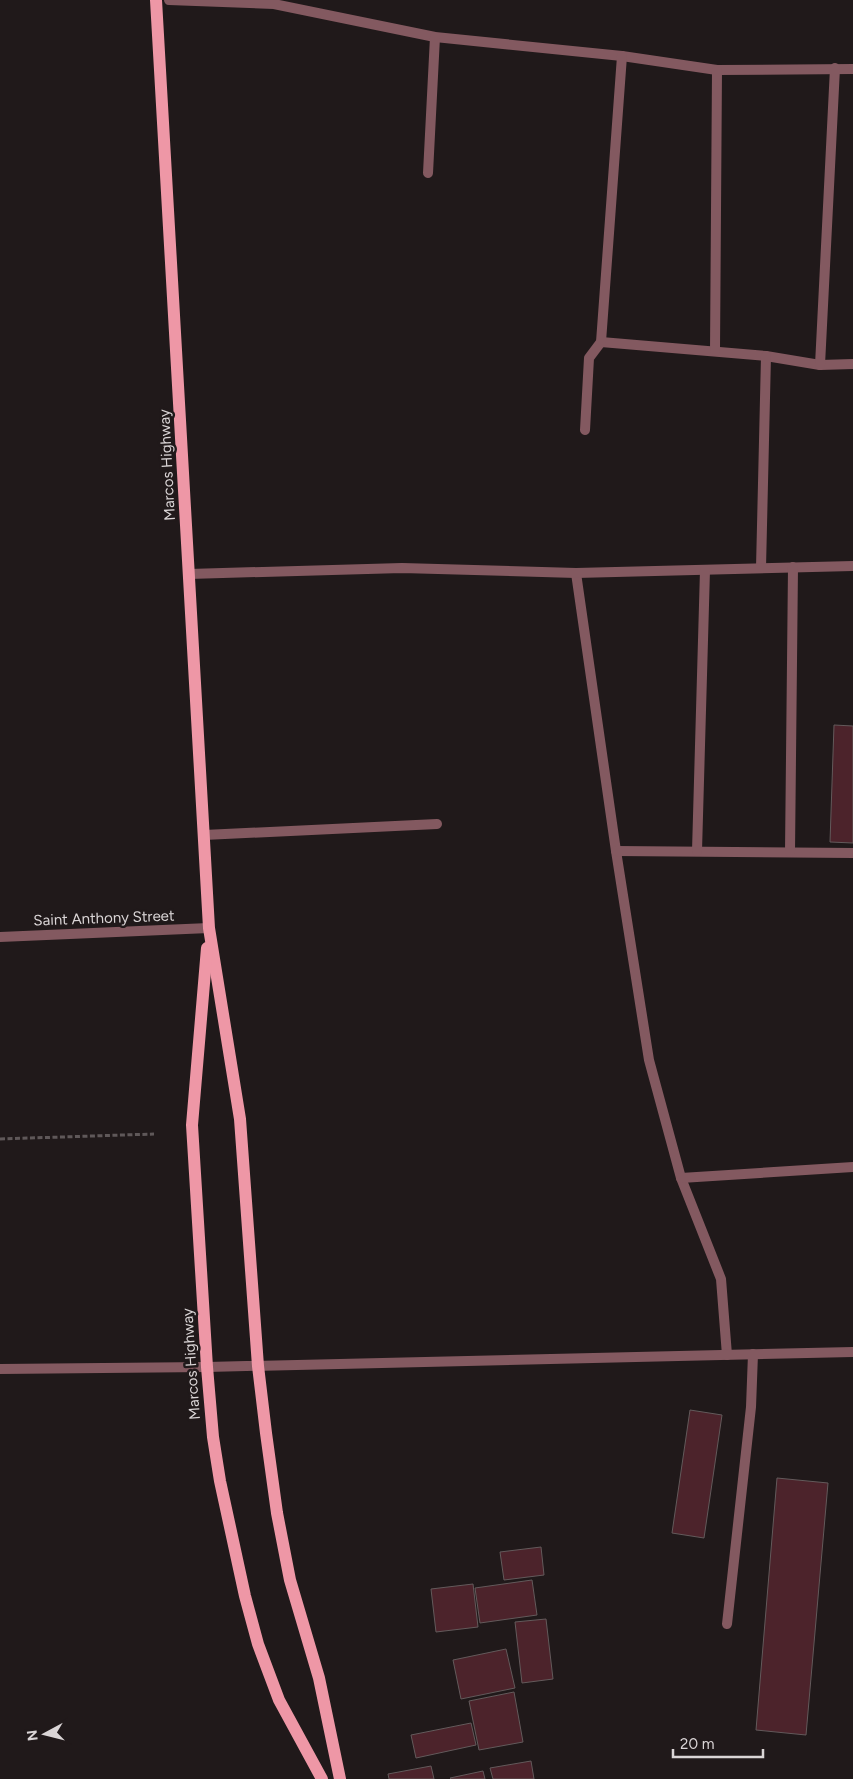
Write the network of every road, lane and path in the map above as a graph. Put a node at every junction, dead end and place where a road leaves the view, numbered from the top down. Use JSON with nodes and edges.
{"nodes":[{"id":1,"x":156,"y":0,"type":"edge"},
{"id":2,"x":169,"y":0,"type":"edge"},
{"id":3,"x":436,"y":38,"type":"junction"},
{"id":4,"x":622,"y":56,"type":"junction"},
{"id":5,"x":835,"y":68,"type":"junction"},
{"id":6,"x":853,"y":69,"type":"edge"},
{"id":7,"x":718,"y":70,"type":"junction"},
{"id":8,"x":428,"y":173,"type":"dead end"},
{"id":9,"x":601,"y":342,"type":"junction"},
{"id":10,"x":715,"y":351,"type":"junction"},
{"id":11,"x":766,"y":356,"type":"junction"},
{"id":12,"x":853,"y":364,"type":"edge"},
{"id":13,"x":820,"y":365,"type":"junction"},
{"id":14,"x":585,"y":430,"type":"dead end"},
{"id":15,"x":853,"y":566,"type":"edge"},
{"id":16,"x":761,"y":568,"type":"junction"},
{"id":17,"x":793,"y":568,"type":"junction"},
{"id":18,"x":705,"y":570,"type":"junction"},
{"id":19,"x":576,"y":573,"type":"junction"},
{"id":20,"x":189,"y":574,"type":"junction"},
{"id":21,"x":437,"y":824,"type":"dead end"},
{"id":22,"x":204,"y":835,"type":"junction"},
{"id":23,"x":616,"y":851,"type":"junction"},
{"id":24,"x":697,"y":851,"type":"junction"},
{"id":25,"x":790,"y":852,"type":"junction"},
{"id":26,"x":853,"y":852,"type":"edge"},
{"id":27,"x":209,"y":928,"type":"junction"},
{"id":28,"x":0,"y":937,"type":"edge"},
{"id":29,"x":154,"y":1134,"type":"dead end"},
{"id":30,"x":0,"y":1139,"type":"edge"},
{"id":31,"x":853,"y":1168,"type":"edge"},
{"id":32,"x":681,"y":1178,"type":"junction"},
{"id":33,"x":853,"y":1352,"type":"edge"},
{"id":34,"x":753,"y":1354,"type":"junction"},
{"id":35,"x":727,"y":1355,"type":"junction"},
{"id":36,"x":258,"y":1366,"type":"junction"},
{"id":37,"x":207,"y":1367,"type":"junction"},
{"id":38,"x":0,"y":1369,"type":"edge"},
{"id":39,"x":727,"y":1624,"type":"dead end"},
{"id":40,"x":322,"y":1779,"type":"edge"},
{"id":41,"x":340,"y":1779,"type":"edge"}],
"edges":[{"from":1,"to":20,"type":"main road","name":"Marcos Highway"},
{"from":2,"to":3,"type":"street"},
{"from":3,"to":4,"type":"street"},
{"from":3,"to":8,"type":"street"},
{"from":4,"to":7,"type":"street"},
{"from":4,"to":9,"type":"street"},
{"from":5,"to":6,"type":"street"},
{"from":5,"to":7,"type":"street"},
{"from":5,"to":13,"type":"street"},
{"from":7,"to":10,"type":"street"},
{"from":9,"to":10,"type":"street"},
{"from":9,"to":14,"type":"street"},
{"from":10,"to":11,"type":"street"},
{"from":11,"to":13,"type":"street"},
{"from":11,"to":16,"type":"street"},
{"from":12,"to":13,"type":"street"},
{"from":15,"to":17,"type":"street"},
{"from":16,"to":17,"type":"street"},
{"from":16,"to":18,"type":"street"},
{"from":17,"to":25,"type":"street"},
{"from":18,"to":19,"type":"street"},
{"from":18,"to":24,"type":"street"},
{"from":19,"to":20,"type":"street"},
{"from":19,"to":23,"type":"street"},
{"from":20,"to":22,"type":"main road","name":"Marcos Highway"},
{"from":21,"to":22,"type":"street"},
{"from":22,"to":27,"type":"main road","name":"Marcos Highway"},
{"from":23,"to":24,"type":"street"},
{"from":23,"to":32,"type":"street"},
{"from":24,"to":25,"type":"street"},
{"from":25,"to":26,"type":"street"},
{"from":27,"to":28,"type":"street","name":"Saint Anthony Street"},
{"from":27,"to":36,"type":"main road","name":"Marcos Highway"},
{"from":27,"to":37,"type":"main road","name":"Marcos Highway"},
{"from":29,"to":30,"type":"path"},
{"from":31,"to":32,"type":"street"},
{"from":32,"to":35,"type":"street"},
{"from":33,"to":34,"type":"street"},
{"from":34,"to":35,"type":"street"},
{"from":34,"to":39,"type":"street"},
{"from":35,"to":36,"type":"street"},
{"from":36,"to":37,"type":"street"},
{"from":36,"to":41,"type":"main road","name":"Marcos Highway"},
{"from":37,"to":38,"type":"street"},
{"from":37,"to":40,"type":"main road","name":"Marcos Highway"}]}
